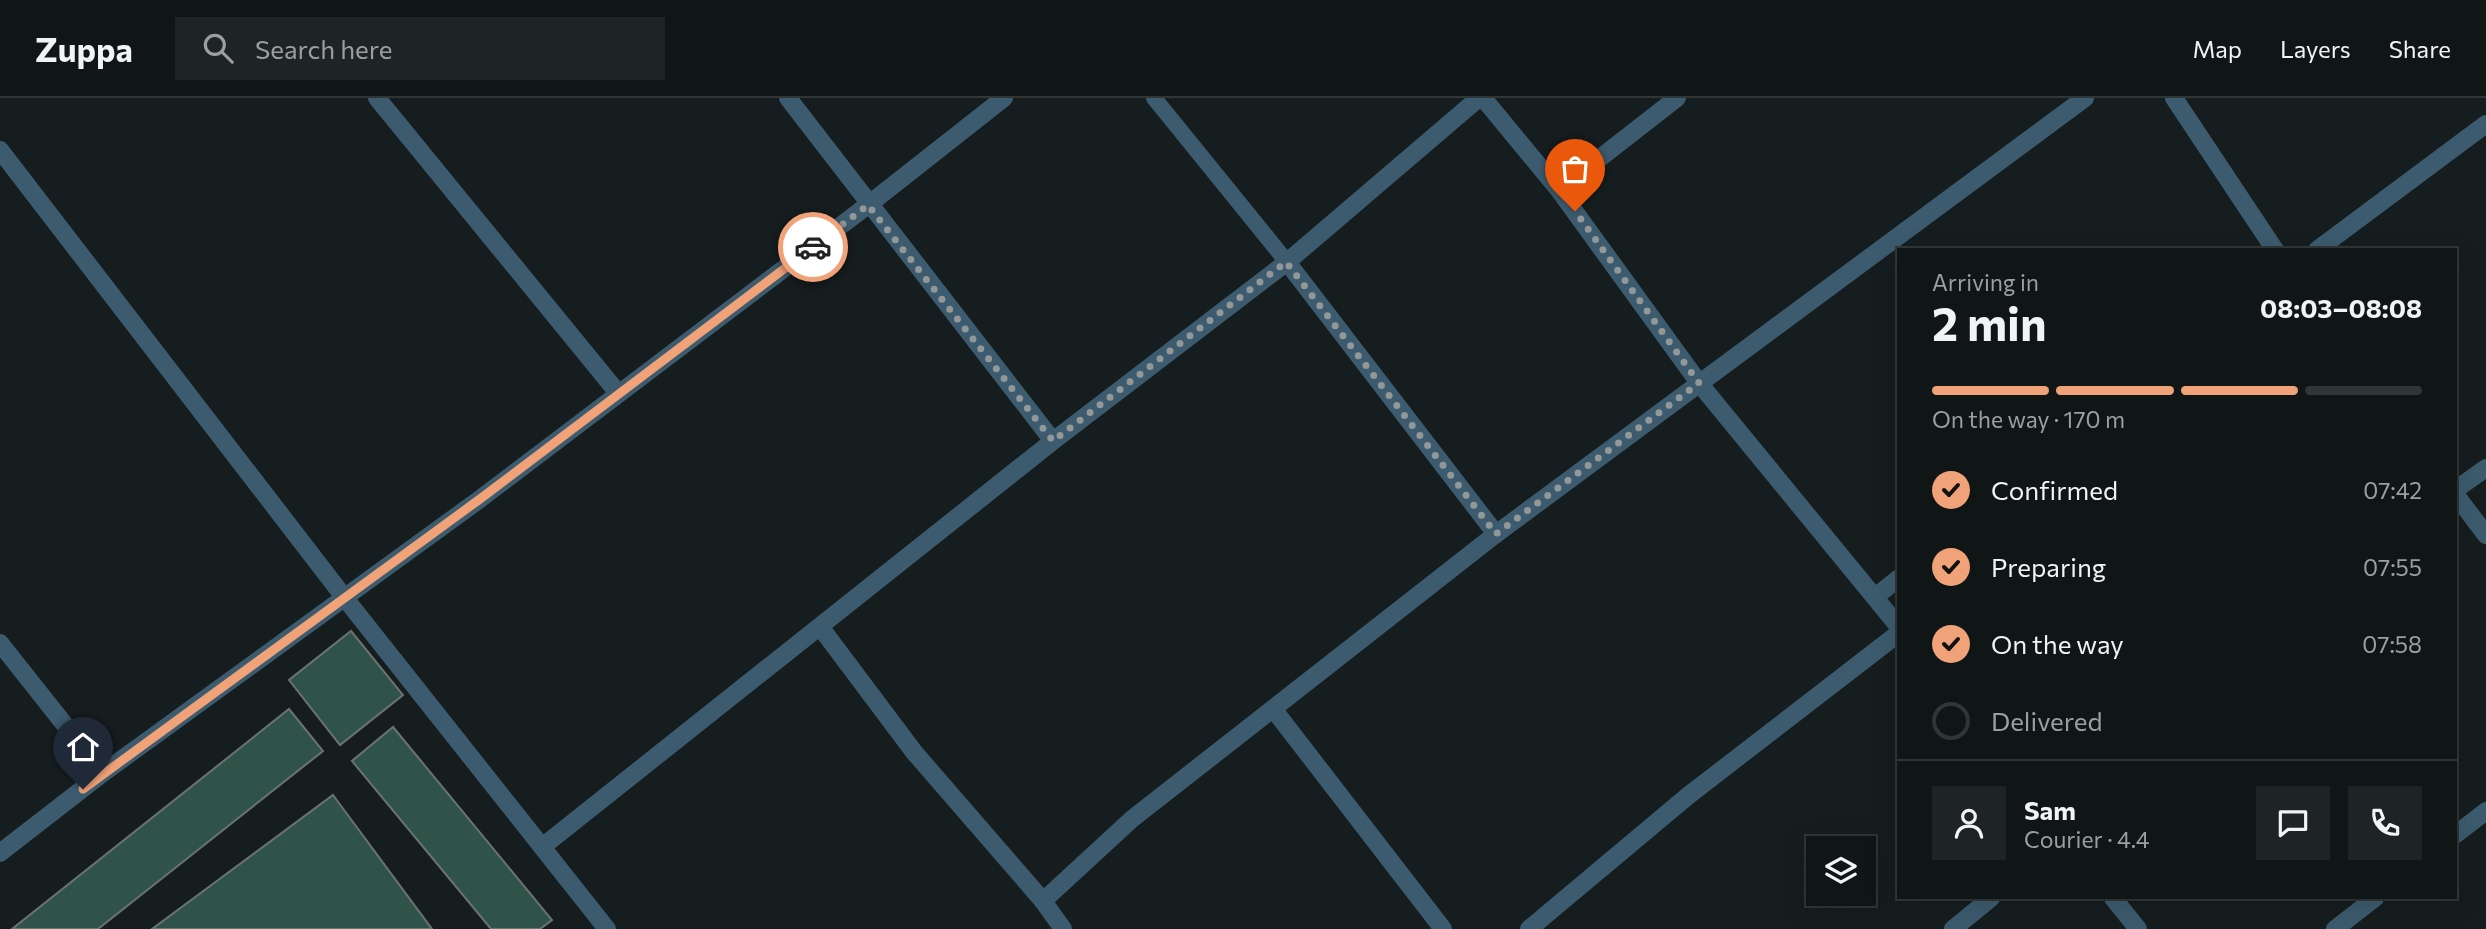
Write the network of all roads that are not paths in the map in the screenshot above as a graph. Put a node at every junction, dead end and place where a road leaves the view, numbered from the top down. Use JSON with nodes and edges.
{"nodes":[{"id":1,"x":377,"y":98,"type":"edge"},
{"id":2,"x":789,"y":98,"type":"edge"},
{"id":3,"x":1004,"y":98,"type":"edge"},
{"id":4,"x":1154,"y":98,"type":"edge"},
{"id":5,"x":1481,"y":98,"type":"edge"},
{"id":6,"x":1676,"y":98,"type":"edge"},
{"id":7,"x":2085,"y":98,"type":"edge"},
{"id":8,"x":2174,"y":98,"type":"edge"},
{"id":9,"x":2486,"y":124,"type":"edge"},
{"id":10,"x":0,"y":150,"type":"edge"},
{"id":11,"x":1559,"y":190,"type":"junction"},
{"id":12,"x":868,"y":205,"type":"junction"},
{"id":13,"x":2274,"y":248,"type":"edge"},
{"id":14,"x":2320,"y":248,"type":"edge"},
{"id":15,"x":1286,"y":262,"type":"junction"},
{"id":16,"x":1699,"y":383,"type":"junction"},
{"id":17,"x":618,"y":393,"type":"junction"},
{"id":18,"x":1053,"y":441,"type":"junction"},
{"id":19,"x":2486,"y":467,"type":"edge"},
{"id":20,"x":2457,"y":490,"type":"edge"},
{"id":21,"x":2457,"y":495,"type":"edge"},
{"id":22,"x":1496,"y":534,"type":"junction"},
{"id":23,"x":2486,"y":535,"type":"edge"},
{"id":24,"x":1897,"y":580,"type":"edge"},
{"id":25,"x":344,"y":597,"type":"junction"},
{"id":26,"x":1875,"y":597,"type":"junction"},
{"id":27,"x":1897,"y":624,"type":"edge"},
{"id":28,"x":821,"y":628,"type":"junction"},
{"id":29,"x":1897,"y":636,"type":"edge"},
{"id":30,"x":0,"y":643,"type":"edge"},
{"id":31,"x":1274,"y":710,"type":"junction"},
{"id":32,"x":103,"y":773,"type":"junction"},
{"id":33,"x":2486,"y":811,"type":"edge"},
{"id":34,"x":2457,"y":833,"type":"edge"},
{"id":35,"x":542,"y":847,"type":"junction"},
{"id":36,"x":0,"y":853,"type":"edge"},
{"id":37,"x":1990,"y":899,"type":"edge"},
{"id":38,"x":2114,"y":899,"type":"edge"},
{"id":39,"x":2374,"y":899,"type":"edge"},
{"id":40,"x":1043,"y":901,"type":"junction"},
{"id":41,"x":607,"y":929,"type":"edge"},
{"id":42,"x":1063,"y":929,"type":"edge"},
{"id":43,"x":1443,"y":929,"type":"edge"},
{"id":44,"x":1529,"y":929,"type":"edge"},
{"id":45,"x":1953,"y":929,"type":"edge"},
{"id":46,"x":2138,"y":929,"type":"edge"},
{"id":47,"x":2335,"y":929,"type":"edge"}],
"edges":[{"from":1,"to":17,"type":"street"},
{"from":2,"to":12,"type":"street"},
{"from":3,"to":12,"type":"street"},
{"from":4,"to":15,"type":"lane"},
{"from":5,"to":11,"type":"street"},
{"from":5,"to":15,"type":"street"},
{"from":6,"to":11,"type":"street"},
{"from":7,"to":16,"type":"street"},
{"from":8,"to":13,"type":"street"},
{"from":9,"to":14,"type":"street"},
{"from":10,"to":25,"type":"street"},
{"from":11,"to":16,"type":"street"},
{"from":12,"to":17,"type":"street"},
{"from":12,"to":18,"type":"street"},
{"from":15,"to":18,"type":"street"},
{"from":15,"to":22,"type":"street"},
{"from":16,"to":22,"type":"street"},
{"from":16,"to":26,"type":"street"},
{"from":17,"to":25,"type":"street"},
{"from":18,"to":28,"type":"street"},
{"from":19,"to":20,"type":"street"},
{"from":21,"to":23,"type":"street"},
{"from":22,"to":31,"type":"street"},
{"from":24,"to":26,"type":"street"},
{"from":25,"to":32,"type":"street"},
{"from":25,"to":35,"type":"street"},
{"from":26,"to":27,"type":"street"},
{"from":28,"to":35,"type":"street"},
{"from":28,"to":40,"type":"street"},
{"from":29,"to":44,"type":"street"},
{"from":30,"to":32,"type":"street"},
{"from":31,"to":40,"type":"street"},
{"from":31,"to":43,"type":"street"},
{"from":32,"to":36,"type":"street"},
{"from":33,"to":34,"type":"street"},
{"from":35,"to":41,"type":"street"},
{"from":37,"to":45,"type":"street"},
{"from":38,"to":46,"type":"street"},
{"from":39,"to":47,"type":"street"},
{"from":40,"to":42,"type":"street"}]}
